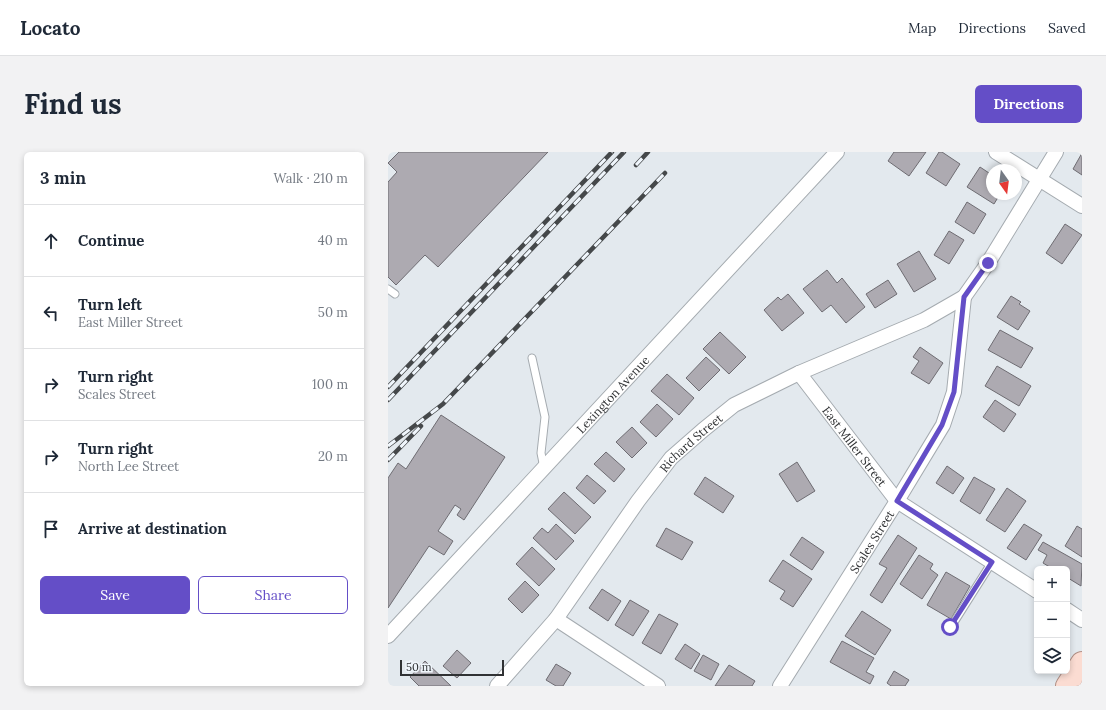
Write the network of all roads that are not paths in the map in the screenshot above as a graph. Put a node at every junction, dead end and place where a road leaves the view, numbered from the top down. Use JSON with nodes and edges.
{"nodes":[{"id":1,"x":837,"y":152,"type":"edge"},
{"id":2,"x":996,"y":152,"type":"edge"},
{"id":3,"x":1056,"y":152,"type":"edge"},
{"id":4,"x":1038,"y":180,"type":"junction"},
{"id":5,"x":1082,"y":206,"type":"edge"},
{"id":6,"x":388,"y":289,"type":"edge"},
{"id":7,"x":395,"y":294,"type":"dead end"},
{"id":8,"x":964,"y":297,"type":"junction"},
{"id":9,"x":532,"y":358,"type":"dead end"},
{"id":10,"x":799,"y":373,"type":"junction"},
{"id":11,"x":544,"y":468,"type":"junction"},
{"id":12,"x":897,"y":501,"type":"junction"},
{"id":13,"x":992,"y":562,"type":"junction"},
{"id":14,"x":1034,"y":589,"type":"edge"},
{"id":15,"x":1070,"y":612,"type":"edge"},
{"id":16,"x":556,"y":620,"type":"junction"},
{"id":17,"x":1082,"y":620,"type":"edge"},
{"id":18,"x":950,"y":627,"type":"dead end"},
{"id":19,"x":388,"y":636,"type":"edge"},
{"id":20,"x":1082,"y":663,"type":"edge"},
{"id":21,"x":497,"y":686,"type":"edge"},
{"id":22,"x":658,"y":686,"type":"edge"},
{"id":23,"x":780,"y":686,"type":"edge"},
{"id":24,"x":1067,"y":686,"type":"edge"}],
"edges":[{"from":1,"to":11,"type":"street","name":"Lexington Avenue"},
{"from":2,"to":4,"type":"street"},
{"from":3,"to":4,"type":"street"},
{"from":4,"to":5,"type":"street"},
{"from":4,"to":8,"type":"street"},
{"from":6,"to":7,"type":"lane"},
{"from":8,"to":10,"type":"street","name":"Richard Street"},
{"from":8,"to":12,"type":"street","name":"Scales Street"},
{"from":9,"to":11,"type":"lane"},
{"from":10,"to":12,"type":"street","name":"East Miller Street"},
{"from":10,"to":16,"type":"street","name":"Richard Street"},
{"from":11,"to":19,"type":"street","name":"Lexington Avenue"},
{"from":12,"to":13,"type":"street","name":"East Miller Street"},
{"from":12,"to":23,"type":"street","name":"Scales Street"},
{"from":13,"to":14,"type":"street","name":"East Miller Street"},
{"from":13,"to":18,"type":"lane"},
{"from":15,"to":17,"type":"street"},
{"from":16,"to":21,"type":"street","name":"Richard Street"},
{"from":16,"to":22,"type":"street"},
{"from":20,"to":24,"type":"main road"}]}
